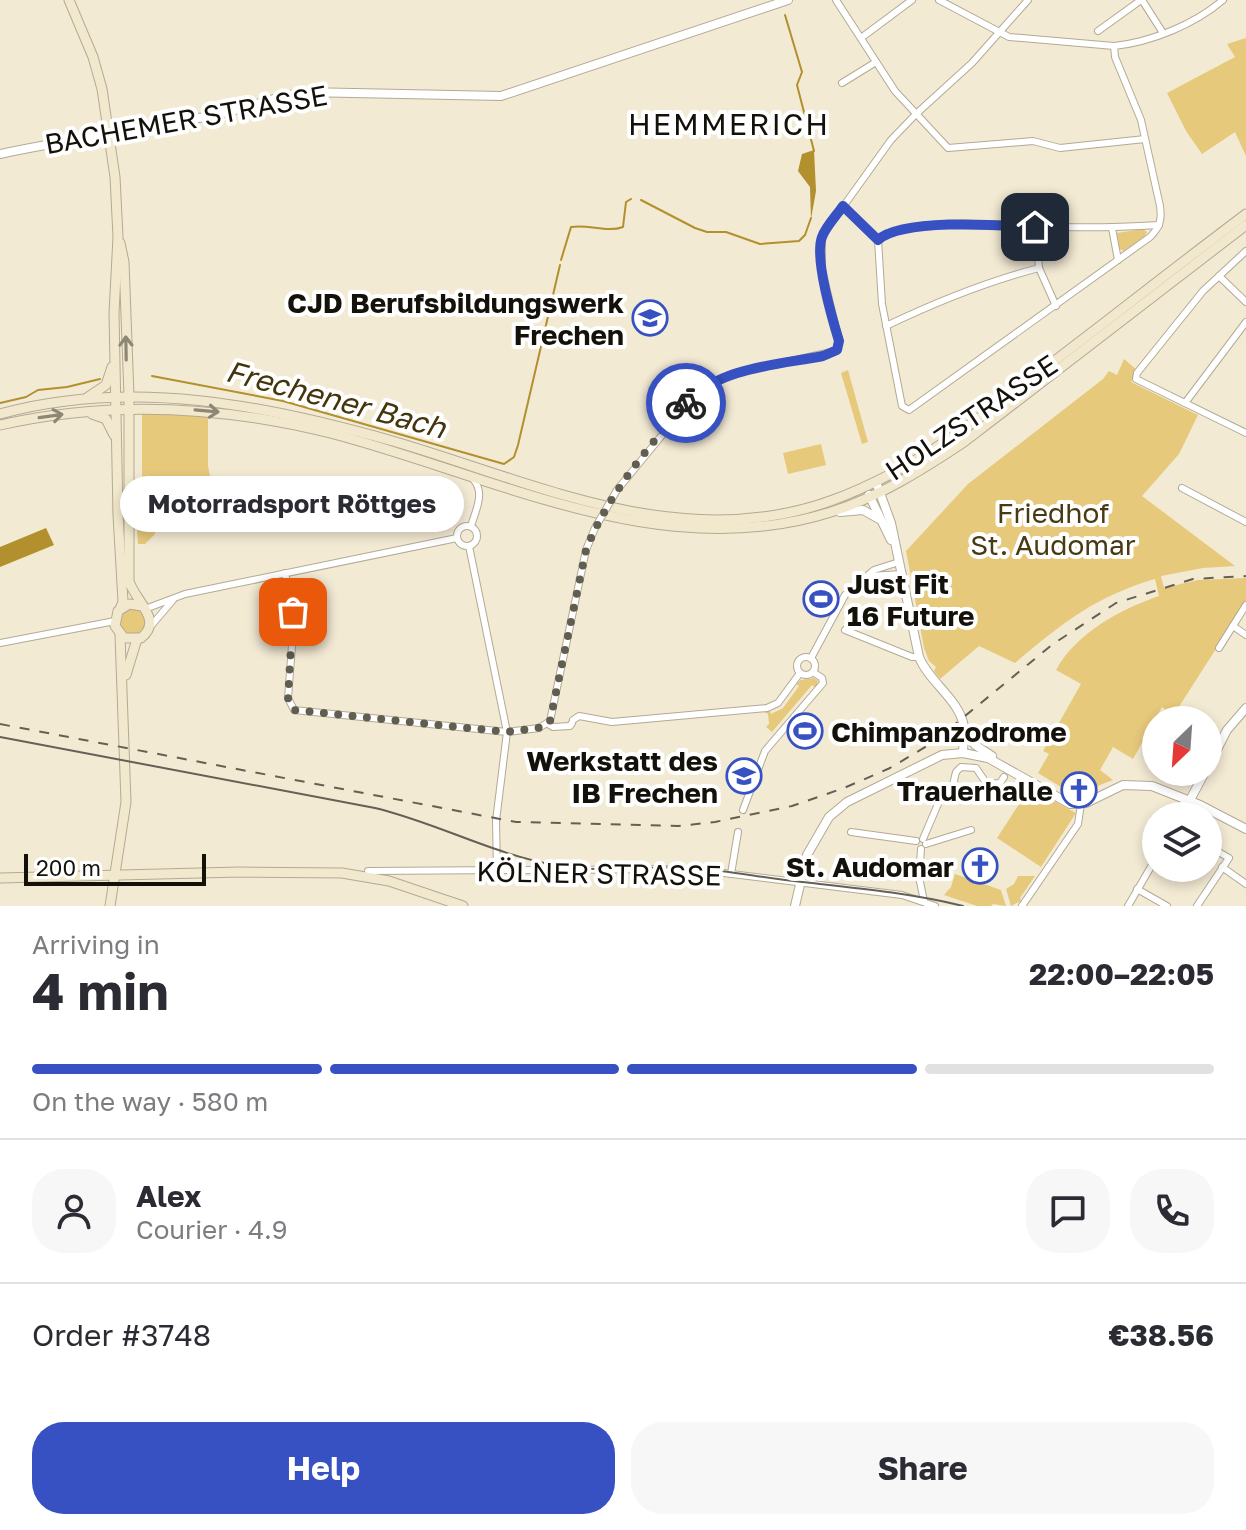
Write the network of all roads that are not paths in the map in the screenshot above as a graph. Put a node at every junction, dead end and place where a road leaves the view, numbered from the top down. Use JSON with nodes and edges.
{"nodes":[{"id":1,"x":69,"y":0,"type":"edge"},
{"id":2,"x":788,"y":0,"type":"edge"},
{"id":3,"x":836,"y":0,"type":"edge"},
{"id":4,"x":912,"y":0,"type":"edge"},
{"id":5,"x":939,"y":0,"type":"edge"},
{"id":6,"x":1028,"y":0,"type":"edge"},
{"id":7,"x":1141,"y":0,"type":"edge"},
{"id":8,"x":1223,"y":0,"type":"edge"},
{"id":9,"x":1112,"y":23,"type":"junction"},
{"id":10,"x":1098,"y":31,"type":"dead end"},
{"id":11,"x":1109,"y":31,"type":"dead end"},
{"id":12,"x":1001,"y":33,"type":"junction"},
{"id":13,"x":1163,"y":33,"type":"junction"},
{"id":14,"x":861,"y":38,"type":"junction"},
{"id":15,"x":1114,"y":46,"type":"junction"},
{"id":16,"x":876,"y":62,"type":"junction"},
{"id":17,"x":842,"y":83,"type":"dead end"},
{"id":18,"x":916,"y":114,"type":"junction"},
{"id":19,"x":110,"y":132,"type":"junction"},
{"id":20,"x":1145,"y":139,"type":"junction"},
{"id":21,"x":0,"y":154,"type":"edge"},
{"id":22,"x":843,"y":206,"type":"junction"},
{"id":23,"x":1246,"y":214,"type":"edge"},
{"id":24,"x":1159,"y":225,"type":"junction"},
{"id":25,"x":1246,"y":225,"type":"edge"},
{"id":26,"x":1035,"y":227,"type":"junction"},
{"id":27,"x":1112,"y":228,"type":"junction"},
{"id":28,"x":118,"y":237,"type":"junction"},
{"id":29,"x":878,"y":240,"type":"junction"},
{"id":30,"x":1246,"y":251,"type":"edge"},
{"id":31,"x":1118,"y":260,"type":"junction"},
{"id":32,"x":1039,"y":268,"type":"junction"},
{"id":33,"x":1219,"y":276,"type":"junction"},
{"id":34,"x":1246,"y":302,"type":"edge"},
{"id":35,"x":1056,"y":306,"type":"junction"},
{"id":36,"x":1246,"y":322,"type":"edge"},
{"id":37,"x":886,"y":326,"type":"junction"},
{"id":38,"x":115,"y":360,"type":"junction"},
{"id":39,"x":116,"y":396,"type":"junction"},
{"id":40,"x":129,"y":396,"type":"junction"},
{"id":41,"x":87,"y":398,"type":"junction"},
{"id":42,"x":1185,"y":403,"type":"junction"},
{"id":43,"x":129,"y":408,"type":"junction"},
{"id":44,"x":117,"y":409,"type":"junction"},
{"id":45,"x":85,"y":412,"type":"junction"},
{"id":46,"x":0,"y":414,"type":"edge"},
{"id":47,"x":0,"y":425,"type":"edge"},
{"id":48,"x":1246,"y":433,"type":"edge"},
{"id":49,"x":116,"y":443,"type":"junction"},
{"id":50,"x":467,"y":474,"type":"junction"},
{"id":51,"x":502,"y":485,"type":"junction"},
{"id":52,"x":878,"y":487,"type":"junction"},
{"id":53,"x":1182,"y":488,"type":"dead end"},
{"id":54,"x":867,"y":492,"type":"junction"},
{"id":55,"x":480,"y":495,"type":"junction"},
{"id":56,"x":831,"y":512,"type":"junction"},
{"id":57,"x":881,"y":520,"type":"junction"},
{"id":58,"x":1246,"y":522,"type":"edge"},
{"id":59,"x":471,"y":526,"type":"junction"},
{"id":60,"x":457,"y":538,"type":"junction"},
{"id":61,"x":469,"y":546,"type":"junction"},
{"id":62,"x":895,"y":547,"type":"junction"},
{"id":63,"x":899,"y":562,"type":"junction"},
{"id":64,"x":285,"y":573,"type":"junction"},
{"id":65,"x":902,"y":574,"type":"junction"},
{"id":66,"x":869,"y":576,"type":"junction"},
{"id":67,"x":176,"y":598,"type":"junction"},
{"id":68,"x":1246,"y":605,"type":"edge"},
{"id":69,"x":144,"y":607,"type":"junction"},
{"id":70,"x":120,"y":609,"type":"junction"},
{"id":71,"x":115,"y":621,"type":"junction"},
{"id":72,"x":1233,"y":626,"type":"junction"},
{"id":73,"x":150,"y":627,"type":"junction"},
{"id":74,"x":845,"y":630,"type":"dead end"},
{"id":75,"x":120,"y":635,"type":"junction"},
{"id":76,"x":1246,"y":635,"type":"edge"},
{"id":77,"x":137,"y":639,"type":"junction"},
{"id":78,"x":0,"y":643,"type":"edge"},
{"id":79,"x":1219,"y":648,"type":"dead end"},
{"id":80,"x":919,"y":657,"type":"junction"},
{"id":81,"x":811,"y":658,"type":"junction"},
{"id":82,"x":813,"y":672,"type":"junction"},
{"id":83,"x":800,"y":673,"type":"junction"},
{"id":84,"x":123,"y":686,"type":"junction"},
{"id":85,"x":1246,"y":708,"type":"edge"},
{"id":86,"x":550,"y":720,"type":"junction"},
{"id":87,"x":964,"y":729,"type":"junction"},
{"id":88,"x":507,"y":732,"type":"junction"},
{"id":89,"x":1222,"y":740,"type":"edge"},
{"id":90,"x":963,"y":753,"type":"junction"},
{"id":91,"x":1011,"y":770,"type":"junction"},
{"id":92,"x":1004,"y":777,"type":"dead end"},
{"id":93,"x":1198,"y":786,"type":"edge"},
{"id":94,"x":1190,"y":800,"type":"junction"},
{"id":95,"x":1081,"y":804,"type":"junction"},
{"id":96,"x":743,"y":810,"type":"dead end"},
{"id":97,"x":1246,"y":829,"type":"edge"},
{"id":98,"x":971,"y":830,"type":"dead end"},
{"id":99,"x":738,"y":832,"type":"dead end"},
{"id":100,"x":851,"y":832,"type":"dead end"},
{"id":101,"x":921,"y":843,"type":"junction"},
{"id":102,"x":1222,"y":854,"type":"edge"},
{"id":103,"x":1222,"y":867,"type":"joint"},
{"id":104,"x":368,"y":871,"type":"dead end"},
{"id":105,"x":497,"y":872,"type":"junction"},
{"id":106,"x":731,"y":874,"type":"junction"},
{"id":107,"x":115,"y":876,"type":"junction"},
{"id":108,"x":0,"y":878,"type":"edge"},
{"id":109,"x":1142,"y":881,"type":"edge"},
{"id":110,"x":1212,"y":882,"type":"edge"},
{"id":111,"x":801,"y":884,"type":"junction"},
{"id":112,"x":1246,"y":884,"type":"edge"},
{"id":113,"x":1137,"y":889,"type":"junction"},
{"id":114,"x":924,"y":901,"type":"junction"},
{"id":115,"x":110,"y":906,"type":"edge"},
{"id":116,"x":463,"y":906,"type":"edge"},
{"id":117,"x":795,"y":906,"type":"edge"},
{"id":118,"x":935,"y":906,"type":"edge"},
{"id":119,"x":1022,"y":906,"type":"edge"},
{"id":120,"x":1128,"y":906,"type":"edge"},
{"id":121,"x":1167,"y":906,"type":"edge"},
{"id":122,"x":1197,"y":906,"type":"edge"}],
"edges":[{"from":1,"to":19,"type":"main road"},
{"from":2,"to":19,"type":"street","name":"BACHEMER STRASSE"},
{"from":3,"to":14,"type":"street"},
{"from":4,"to":14,"type":"street"},
{"from":5,"to":12,"type":"street"},
{"from":6,"to":12,"type":"street"},
{"from":7,"to":9,"type":"street"},
{"from":7,"to":13,"type":"street"},
{"from":8,"to":13,"type":"street"},
{"from":9,"to":10,"type":"street"},
{"from":9,"to":11,"type":"street"},
{"from":12,"to":15,"type":"street"},
{"from":12,"to":18,"type":"street"},
{"from":13,"to":15,"type":"street"},
{"from":14,"to":16,"type":"street"},
{"from":15,"to":20,"type":"street"},
{"from":16,"to":17,"type":"street"},
{"from":16,"to":18,"type":"street"},
{"from":18,"to":20,"type":"street"},
{"from":18,"to":22,"type":"street"},
{"from":19,"to":21,"type":"street","name":"BACHEMER STRASSE"},
{"from":19,"to":28,"type":"main road"},
{"from":20,"to":24,"type":"street"},
{"from":22,"to":29,"type":"street"},
{"from":22,"to":86,"type":"street","bridge":true},
{"from":23,"to":52,"type":"main road","name":"HOLZSTRASSE"},
{"from":24,"to":27,"type":"street"},
{"from":24,"to":31,"type":"street"},
{"from":25,"to":52,"type":"main road","name":"HOLZSTRASSE"},
{"from":26,"to":27,"type":"street"},
{"from":26,"to":29,"type":"street"},
{"from":26,"to":32,"type":"street"},
{"from":27,"to":31,"type":"street"},
{"from":28,"to":38,"type":"main road"},
{"from":40,"to":28,"type":"main road","one_way":true},
{"from":29,"to":37,"type":"street"},
{"from":30,"to":33,"type":"street"},
{"from":31,"to":35,"type":"street"},
{"from":32,"to":35,"type":"street"},
{"from":32,"to":37,"type":"street"},
{"from":33,"to":34,"type":"street"},
{"from":33,"to":42,"type":"street"},
{"from":35,"to":37,"type":"street"},
{"from":36,"to":42,"type":"street"},
{"from":38,"to":39,"type":"main road"},
{"from":38,"to":41,"type":"main road"},
{"from":39,"to":40,"type":"main road","name":"HOLZSTRASSE"},
{"from":39,"to":41,"type":"main road","name":"HOLZSTRASSE"},
{"from":39,"to":44,"type":"main road"},
{"from":40,"to":43,"type":"main road"},
{"from":40,"to":54,"type":"main road","name":"HOLZSTRASSE"},
{"from":41,"to":46,"type":"main road","name":"HOLZSTRASSE"},
{"from":42,"to":48,"type":"street"},
{"from":43,"to":44,"type":"main road","name":"HOLZSTRASSE"},
{"from":43,"to":50,"type":"main road","name":"HOLZSTRASSE","one_way":true},
{"from":43,"to":69,"type":"main road"},
{"from":44,"to":45,"type":"main road","name":"HOLZSTRASSE"},
{"from":44,"to":49,"type":"main road"},
{"from":47,"to":45,"type":"main road","name":"HOLZSTRASSE","one_way":true},
{"from":45,"to":49,"type":"main road"},
{"from":49,"to":70,"type":"main road"},
{"from":50,"to":51,"type":"main road","name":"HOLZSTRASSE"},
{"from":50,"to":55,"type":"street"},
{"from":51,"to":55,"type":"street"},
{"from":51,"to":56,"type":"main road","name":"HOLZSTRASSE"},
{"from":52,"to":54,"type":"main road","name":"HOLZSTRASSE"},
{"from":52,"to":62,"type":"street"},
{"from":53,"to":58,"type":"street"},
{"from":54,"to":56,"type":"main road","name":"HOLZSTRASSE"},
{"from":54,"to":57,"type":"street"},
{"from":55,"to":59,"type":"street"},
{"from":56,"to":57,"type":"street","name":"HOLZSTRASSE"},
{"from":57,"to":62,"type":"street"},
{"from":59,"to":60,"type":"street"},
{"from":59,"to":61,"type":"street"},
{"from":60,"to":61,"type":"street"},
{"from":60,"to":64,"type":"street"},
{"from":61,"to":88,"type":"street"},
{"from":62,"to":63,"type":"street"},
{"from":63,"to":65,"type":"street"},
{"from":63,"to":66,"type":"street"},
{"from":64,"to":67,"type":"street"},
{"from":64,"to":88,"type":"street"},
{"from":65,"to":66,"type":"street"},
{"from":65,"to":80,"type":"street"},
{"from":66,"to":81,"type":"street"},
{"from":67,"to":69,"type":"street"},
{"from":67,"to":73,"type":"street"},
{"from":68,"to":72,"type":"street"},
{"from":69,"to":70,"type":"main road"},
{"from":69,"to":73,"type":"main road"},
{"from":70,"to":71,"type":"main road"},
{"from":71,"to":75,"type":"main road"},
{"from":71,"to":78,"type":"street"},
{"from":72,"to":76,"type":"street"},
{"from":72,"to":79,"type":"street"},
{"from":73,"to":77,"type":"main road"},
{"from":74,"to":80,"type":"street"},
{"from":75,"to":77,"type":"main road"},
{"from":75,"to":84,"type":"main road"},
{"from":77,"to":84,"type":"main road"},
{"from":80,"to":87,"type":"street"},
{"from":81,"to":82,"type":"street"},
{"from":81,"to":83,"type":"street"},
{"from":82,"to":83,"type":"street"},
{"from":82,"to":96,"type":"street"},
{"from":83,"to":86,"type":"street"},
{"from":84,"to":107,"type":"main road"},
{"from":85,"to":89,"type":"street"},
{"from":86,"to":88,"type":"street"},
{"from":87,"to":90,"type":"street"},
{"from":87,"to":91,"type":"street"},
{"from":88,"to":105,"type":"street"},
{"from":90,"to":91,"type":"street"},
{"from":90,"to":111,"type":"street"},
{"from":91,"to":95,"type":"street"},
{"from":92,"to":101,"type":"street"},
{"from":93,"to":94,"type":"street"},
{"from":94,"to":95,"type":"street"},
{"from":94,"to":97,"type":"street"},
{"from":95,"to":119,"type":"street"},
{"from":98,"to":101,"type":"street"},
{"from":99,"to":106,"type":"street"},
{"from":100,"to":101,"type":"street"},
{"from":101,"to":114,"type":"street"},
{"from":102,"to":103,"type":"street"},
{"from":103,"to":112,"type":"street"},
{"from":104,"to":105,"type":"street","name":"KÖLNER STRASSE"},
{"from":105,"to":106,"type":"street","name":"KÖLNER STRASSE"},
{"from":106,"to":111,"type":"street","name":"KÖLNER STRASSE"},
{"from":107,"to":108,"type":"main road","name":"KÖLNER STRASSE"},
{"from":107,"to":115,"type":"main road"},
{"from":107,"to":116,"type":"main road","name":"KÖLNER STRASSE"},
{"from":109,"to":113,"type":"street"},
{"from":110,"to":122,"type":"street"},
{"from":111,"to":114,"type":"street","name":"KÖLNER STRASSE"},
{"from":111,"to":117,"type":"street"},
{"from":113,"to":120,"type":"street"},
{"from":113,"to":121,"type":"street"},
{"from":114,"to":118,"type":"street","name":"KÖLNER STRASSE"}]}
